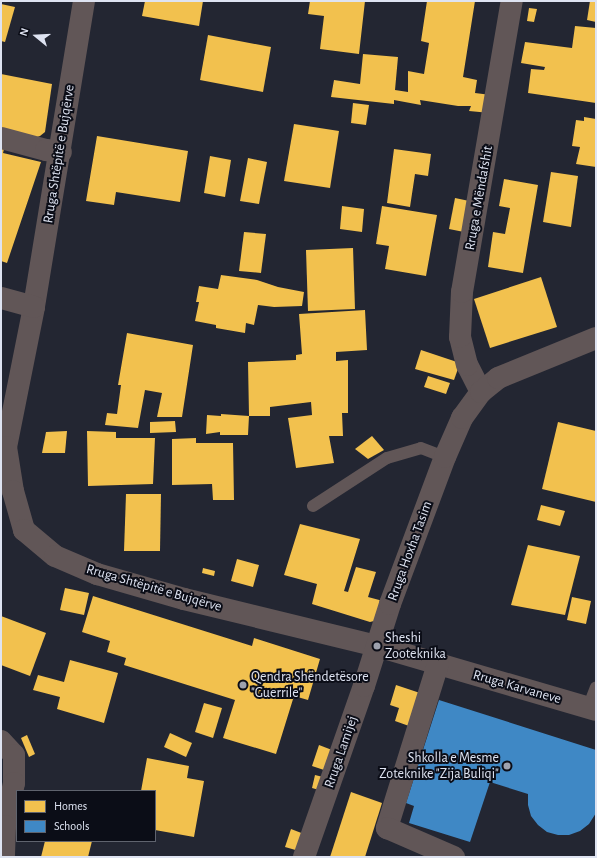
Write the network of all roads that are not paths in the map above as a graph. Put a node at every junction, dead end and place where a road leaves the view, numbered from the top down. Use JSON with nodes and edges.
{"nodes":[{"id":1,"x":84,"y":1,"type":"edge"},
{"id":2,"x":512,"y":1,"type":"edge"},
{"id":3,"x":1,"y":138,"type":"edge"},
{"id":4,"x":61,"y":152,"type":"junction"},
{"id":5,"x":1,"y":298,"type":"edge"},
{"id":6,"x":34,"y":307,"type":"junction"},
{"id":7,"x":596,"y":338,"type":"edge"},
{"id":8,"x":481,"y":392,"type":"junction"},
{"id":9,"x":4,"y":447,"type":"edge"},
{"id":10,"x":445,"y":457,"type":"junction"},
{"id":11,"x":313,"y":506,"type":"dead end"},
{"id":12,"x":377,"y":646,"type":"junction"},
{"id":13,"x":438,"y":664,"type":"junction"},
{"id":14,"x":596,"y":687,"type":"edge"},
{"id":15,"x":592,"y":709,"type":"edge"},
{"id":16,"x":1,"y":741,"type":"edge"},
{"id":17,"x":4,"y":857,"type":"edge"},
{"id":18,"x":304,"y":857,"type":"edge"},
{"id":19,"x":454,"y":857,"type":"edge"}],
"edges":[{"from":1,"to":4,"type":"street","name":"Rruga Shtëpitë e Bujqërve"},
{"from":2,"to":8,"type":"street","name":"Rruga e Mëndafshit"},
{"from":3,"to":4,"type":"street"},
{"from":4,"to":6,"type":"street","name":"Rruga Shtëpitë e Bujqërve"},
{"from":5,"to":6,"type":"street"},
{"from":6,"to":9,"type":"street","name":"Rruga Shtëpitë e Bujqërve"},
{"from":7,"to":8,"type":"street","name":"Rruga Hoxha Tasim"},
{"from":8,"to":10,"type":"street","name":"Rruga Hoxha Tasim"},
{"from":9,"to":12,"type":"street","name":"Rruga Shtëpitë e Bujqërve"},
{"from":10,"to":11,"type":"lane"},
{"from":10,"to":12,"type":"street","name":"Rruga Hoxha Tasim"},
{"from":12,"to":13,"type":"street","name":"Rruga Karvaneve"},
{"from":12,"to":18,"type":"street","name":"Rruga Lamijej"},
{"from":13,"to":15,"type":"street","name":"Rruga Karvaneve"},
{"from":13,"to":19,"type":"street"},
{"from":14,"to":15,"type":"lane"},
{"from":16,"to":17,"type":"street"}]}
